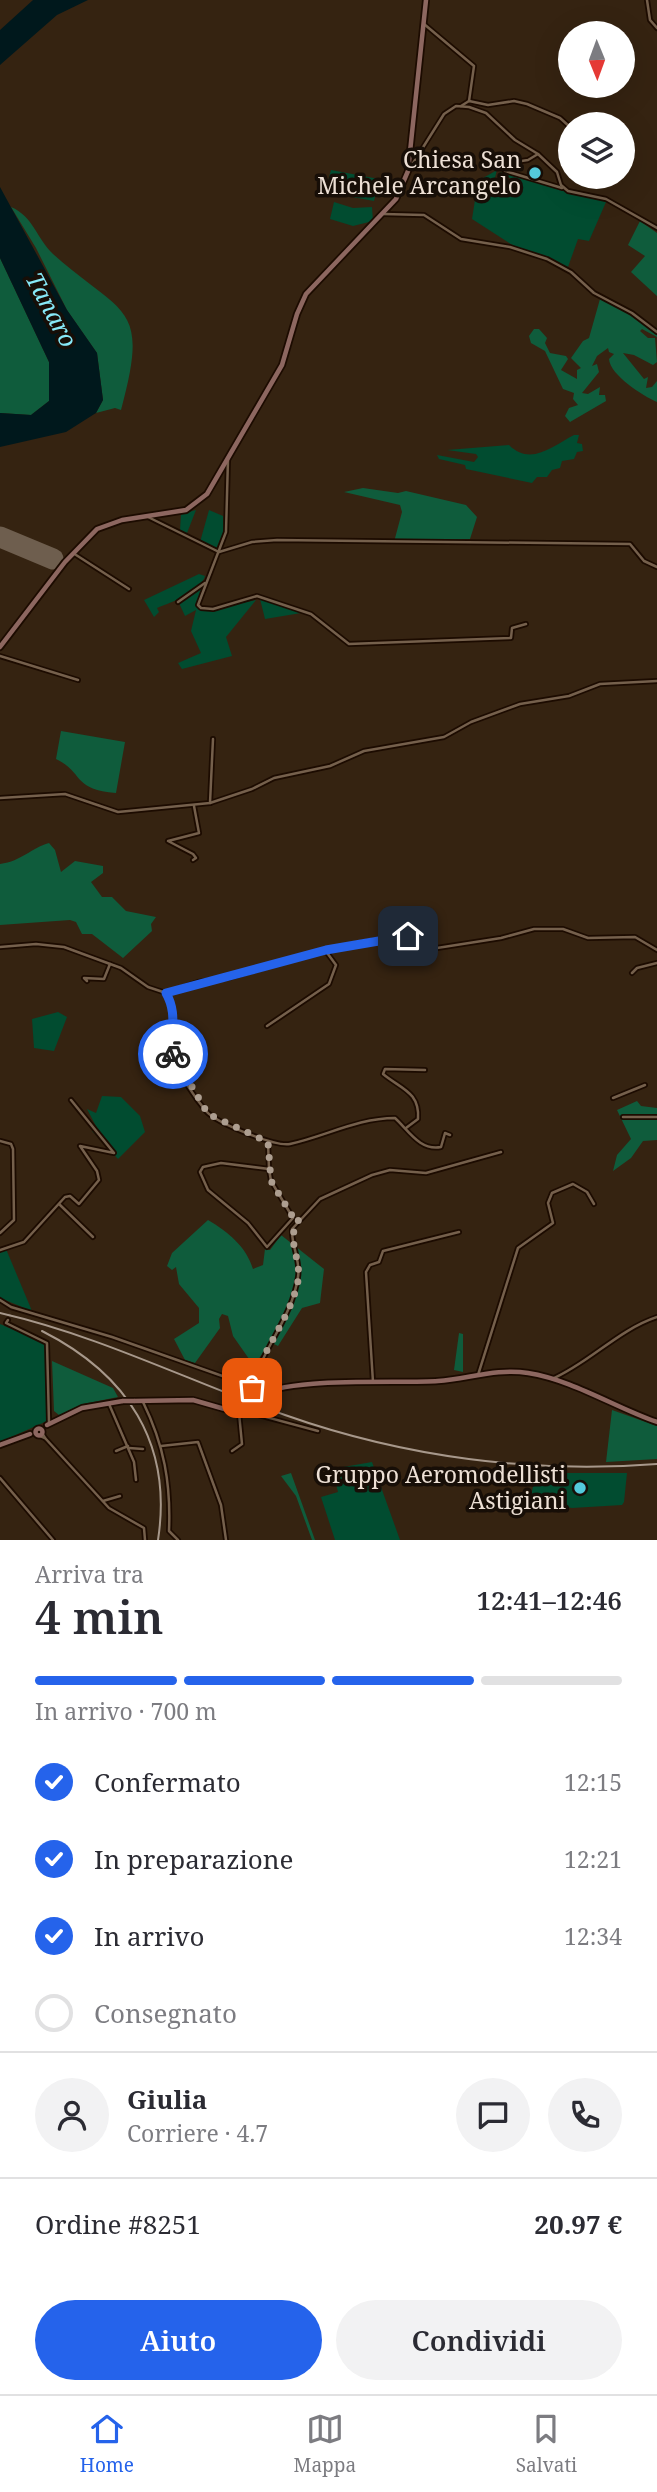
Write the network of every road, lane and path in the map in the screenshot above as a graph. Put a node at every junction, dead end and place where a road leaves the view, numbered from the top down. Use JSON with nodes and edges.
{"nodes":[{"id":1,"x":425,"y":0,"type":"edge"},
{"id":2,"x":647,"y":0,"type":"edge"},
{"id":3,"x":423,"y":23,"type":"junction"},
{"id":4,"x":657,"y":28,"type":"edge"},
{"id":5,"x":469,"y":101,"type":"junction"},
{"id":6,"x":461,"y":106,"type":"junction"},
{"id":7,"x":558,"y":117,"type":"edge"},
{"id":8,"x":538,"y":154,"type":"junction"},
{"id":9,"x":408,"y":171,"type":"junction"},
{"id":10,"x":558,"y":175,"type":"edge"},
{"id":11,"x":558,"y":186,"type":"edge"},
{"id":12,"x":566,"y":189,"type":"edge"},
{"id":13,"x":383,"y":214,"type":"junction"},
{"id":14,"x":657,"y":228,"type":"edge"},
{"id":15,"x":657,"y":332,"type":"edge"},
{"id":16,"x":228,"y":460,"type":"junction"},
{"id":17,"x":148,"y":517,"type":"junction"},
{"id":18,"x":216,"y":551,"type":"junction"},
{"id":19,"x":73,"y":553,"type":"junction"},
{"id":20,"x":657,"y":567,"type":"edge"},
{"id":21,"x":205,"y":583,"type":"junction"},
{"id":22,"x":129,"y":589,"type":"dead end"},
{"id":23,"x":178,"y":602,"type":"dead end"},
{"id":24,"x":526,"y":624,"type":"dead end"},
{"id":25,"x":0,"y":647,"type":"edge"},
{"id":26,"x":0,"y":656,"type":"edge"},
{"id":27,"x":78,"y":680,"type":"dead end"},
{"id":28,"x":657,"y":681,"type":"edge"},
{"id":29,"x":213,"y":739,"type":"dead end"},
{"id":30,"x":0,"y":798,"type":"edge"},
{"id":31,"x":210,"y":803,"type":"junction"},
{"id":32,"x":194,"y":806,"type":"junction"},
{"id":33,"x":193,"y":860,"type":"dead end"},
{"id":34,"x":0,"y":947,"type":"edge"},
{"id":35,"x":326,"y":950,"type":"junction"},
{"id":36,"x":657,"y":950,"type":"edge"},
{"id":37,"x":657,"y":963,"type":"edge"},
{"id":38,"x":110,"y":964,"type":"junction"},
{"id":39,"x":632,"y":973,"type":"dead end"},
{"id":40,"x":87,"y":981,"type":"dead end"},
{"id":41,"x":166,"y":993,"type":"junction"},
{"id":42,"x":267,"y":1026,"type":"dead end"},
{"id":43,"x":425,"y":1070,"type":"dead end"},
{"id":44,"x":645,"y":1085,"type":"dead end"},
{"id":45,"x":613,"y":1098,"type":"dead end"},
{"id":46,"x":71,"y":1100,"type":"dead end"},
{"id":47,"x":623,"y":1117,"type":"dead end"},
{"id":48,"x":657,"y":1117,"type":"edge"},
{"id":49,"x":406,"y":1128,"type":"junction"},
{"id":50,"x":450,"y":1135,"type":"dead end"},
{"id":51,"x":0,"y":1141,"type":"edge"},
{"id":52,"x":268,"y":1142,"type":"junction"},
{"id":53,"x":501,"y":1152,"type":"dead end"},
{"id":54,"x":269,"y":1169,"type":"junction"},
{"id":55,"x":59,"y":1204,"type":"junction"},
{"id":56,"x":594,"y":1204,"type":"dead end"},
{"id":57,"x":293,"y":1217,"type":"junction"},
{"id":58,"x":300,"y":1218,"type":"junction"},
{"id":59,"x":459,"y":1232,"type":"dead end"},
{"id":60,"x":0,"y":1233,"type":"edge"},
{"id":61,"x":93,"y":1237,"type":"dead end"},
{"id":62,"x":0,"y":1250,"type":"edge"},
{"id":63,"x":0,"y":1300,"type":"edge"},
{"id":64,"x":657,"y":1317,"type":"edge"},
{"id":65,"x":8,"y":1320,"type":"dead end"},
{"id":66,"x":478,"y":1375,"type":"junction"},
{"id":67,"x":552,"y":1378,"type":"junction"},
{"id":68,"x":373,"y":1381,"type":"junction"},
{"id":69,"x":252,"y":1388,"type":"junction"},
{"id":70,"x":266,"y":1391,"type":"junction"},
{"id":71,"x":259,"y":1397,"type":"junction"},
{"id":72,"x":142,"y":1400,"type":"junction"},
{"id":73,"x":108,"y":1402,"type":"junction"},
{"id":74,"x":253,"y":1411,"type":"junction"},
{"id":75,"x":239,"y":1413,"type":"junction"},
{"id":76,"x":657,"y":1422,"type":"edge"},
{"id":77,"x":48,"y":1425,"type":"junction"},
{"id":78,"x":318,"y":1431,"type":"dead end"},
{"id":79,"x":40,"y":1433,"type":"junction"},
{"id":80,"x":0,"y":1445,"type":"edge"},
{"id":81,"x":161,"y":1446,"type":"junction"},
{"id":82,"x":128,"y":1447,"type":"junction"},
{"id":83,"x":143,"y":1448,"type":"dead end"},
{"id":84,"x":116,"y":1451,"type":"dead end"},
{"id":85,"x":232,"y":1451,"type":"dead end"},
{"id":86,"x":0,"y":1478,"type":"edge"},
{"id":87,"x":136,"y":1480,"type":"dead end"},
{"id":88,"x":120,"y":1496,"type":"dead end"},
{"id":89,"x":103,"y":1501,"type":"junction"},
{"id":90,"x":54,"y":1540,"type":"edge"},
{"id":91,"x":145,"y":1540,"type":"edge"},
{"id":92,"x":178,"y":1540,"type":"edge"},
{"id":93,"x":226,"y":1540,"type":"edge"}],
"edges":[{"from":1,"to":3,"type":"street"},
{"from":2,"to":4,"type":"street"},
{"from":3,"to":5,"type":"street"},
{"from":3,"to":9,"type":"street"},
{"from":5,"to":6,"type":"street"},
{"from":5,"to":7,"type":"street"},
{"from":6,"to":8,"type":"street"},
{"from":6,"to":9,"type":"street"},
{"from":8,"to":10,"type":"street"},
{"from":8,"to":11,"type":"street"},
{"from":9,"to":13,"type":"street"},
{"from":12,"to":14,"type":"street"},
{"from":13,"to":15,"type":"street"},
{"from":13,"to":16,"type":"street"},
{"from":16,"to":17,"type":"street"},
{"from":16,"to":18,"type":"street"},
{"from":17,"to":18,"type":"street"},
{"from":17,"to":19,"type":"street"},
{"from":18,"to":20,"type":"street"},
{"from":18,"to":21,"type":"street"},
{"from":19,"to":22,"type":"street"},
{"from":19,"to":25,"type":"street"},
{"from":21,"to":23,"type":"street"},
{"from":21,"to":24,"type":"street"},
{"from":26,"to":27,"type":"street"},
{"from":28,"to":31,"type":"street"},
{"from":29,"to":31,"type":"street"},
{"from":30,"to":32,"type":"street"},
{"from":31,"to":32,"type":"street"},
{"from":32,"to":33,"type":"street"},
{"from":34,"to":38,"type":"street"},
{"from":35,"to":36,"type":"street"},
{"from":35,"to":41,"type":"street"},
{"from":35,"to":42,"type":"street"},
{"from":37,"to":39,"type":"street"},
{"from":38,"to":40,"type":"street"},
{"from":38,"to":41,"type":"street"},
{"from":41,"to":52,"type":"street"},
{"from":43,"to":49,"type":"street"},
{"from":44,"to":45,"type":"street"},
{"from":46,"to":55,"type":"street"},
{"from":47,"to":48,"type":"street"},
{"from":49,"to":50,"type":"street"},
{"from":49,"to":52,"type":"street"},
{"from":51,"to":60,"type":"street"},
{"from":52,"to":54,"type":"street"},
{"from":53,"to":58,"type":"street"},
{"from":54,"to":57,"type":"street"},
{"from":54,"to":57,"type":"street"},
{"from":55,"to":61,"type":"street"},
{"from":55,"to":62,"type":"street"},
{"from":56,"to":66,"type":"street"},
{"from":57,"to":58,"type":"street"},
{"from":58,"to":69,"type":"street"},
{"from":59,"to":68,"type":"street"},
{"from":63,"to":69,"type":"street"},
{"from":64,"to":67,"type":"street"},
{"from":65,"to":77,"type":"street"},
{"from":66,"to":67,"type":"street"},
{"from":66,"to":68,"type":"street"},
{"from":67,"to":76,"type":"street"},
{"from":68,"to":70,"type":"street"},
{"from":69,"to":70,"type":"street"},
{"from":69,"to":71,"type":"street"},
{"from":70,"to":71,"type":"street"},
{"from":71,"to":74,"type":"street","bridge":true},
{"from":72,"to":73,"type":"street","bridge":true},
{"from":72,"to":75,"type":"street"},
{"from":72,"to":81,"type":"street"},
{"from":73,"to":77,"type":"street"},
{"from":73,"to":82,"type":"street"},
{"from":74,"to":75,"type":"street"},
{"from":74,"to":78,"type":"street"},
{"from":75,"to":85,"type":"street"},
{"from":77,"to":79,"type":"street"},
{"from":79,"to":80,"type":"street"},
{"from":79,"to":89,"type":"street"},
{"from":81,"to":92,"type":"street"},
{"from":81,"to":93,"type":"street"},
{"from":82,"to":83,"type":"street"},
{"from":82,"to":84,"type":"street"},
{"from":82,"to":87,"type":"street"},
{"from":86,"to":90,"type":"street"},
{"from":88,"to":89,"type":"street"},
{"from":89,"to":91,"type":"street"}]}
